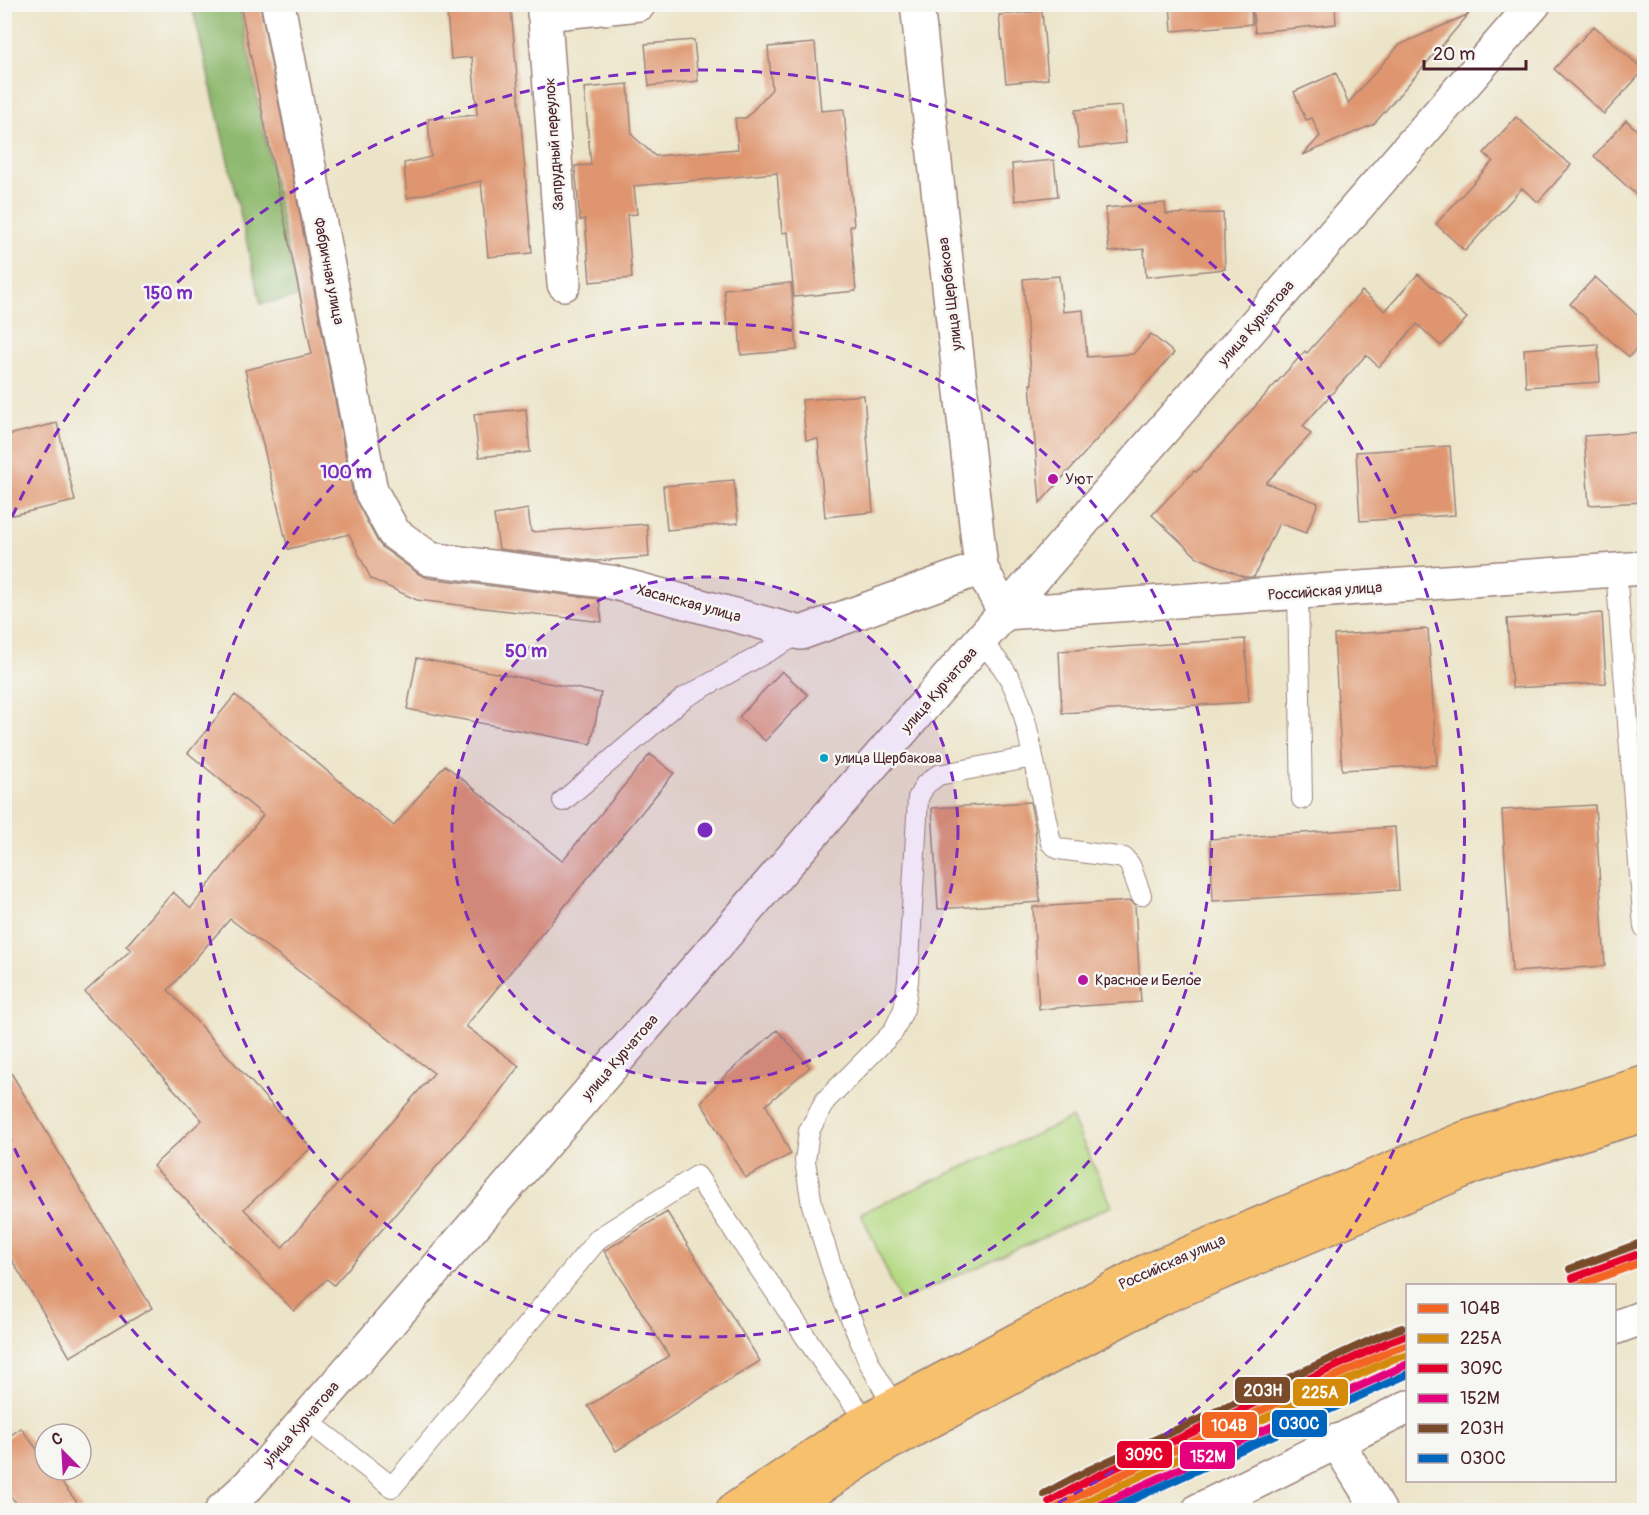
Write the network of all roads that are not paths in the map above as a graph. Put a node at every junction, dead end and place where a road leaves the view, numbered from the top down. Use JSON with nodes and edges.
{"nodes":[{"id":1,"x":278,"y":4,"type":"edge"},
{"id":2,"x":639,"y":4,"type":"edge"},
{"id":3,"x":917,"y":4,"type":"edge"},
{"id":4,"x":1534,"y":4,"type":"edge"},
{"id":5,"x":544,"y":9,"type":"edge"},
{"id":6,"x":564,"y":284,"type":"dead end"},
{"id":7,"x":394,"y":533,"type":"joint"},
{"id":8,"x":981,"y":568,"type":"junction"},
{"id":9,"x":1630,"y":569,"type":"edge"},
{"id":10,"x":1298,"y":593,"type":"junction"},
{"id":11,"x":1005,"y":613,"type":"junction"},
{"id":12,"x":801,"y":633,"type":"junction"},
{"id":13,"x":981,"y":642,"type":"junction"},
{"id":14,"x":1033,"y":757,"type":"junction"},
{"id":15,"x":1302,"y":799,"type":"dead end"},
{"id":16,"x":563,"y":801,"type":"dead end"},
{"id":17,"x":1141,"y":895,"type":"dead end"},
{"id":18,"x":1644,"y":927,"type":"edge"},
{"id":19,"x":1644,"y":1083,"type":"edge"},
{"id":20,"x":1644,"y":1115,"type":"edge"},
{"id":21,"x":1644,"y":1317,"type":"edge"},
{"id":22,"x":1616,"y":1327,"type":"edge"},
{"id":23,"x":1406,"y":1407,"type":"edge"},
{"id":24,"x":879,"y":1413,"type":"junction"},
{"id":25,"x":305,"y":1419,"type":"junction"},
{"id":26,"x":1336,"y":1441,"type":"junction"},
{"id":27,"x":242,"y":1498,"type":"edge"},
{"id":28,"x":222,"y":1510,"type":"edge"},
{"id":29,"x":732,"y":1510,"type":"edge"},
{"id":30,"x":786,"y":1510,"type":"edge"},
{"id":31,"x":1199,"y":1510,"type":"edge"},
{"id":32,"x":1379,"y":1510,"type":"edge"}],
"edges":[{"from":1,"to":7,"type":"street","name":"Фабричная улица"},
{"from":2,"to":5,"type":"street"},
{"from":3,"to":8,"type":"street","name":"улица Щербакова"},
{"from":4,"to":11,"type":"street","name":"улица Курчатова"},
{"from":5,"to":6,"type":"street","name":"Запрудный переулок"},
{"from":7,"to":12,"type":"street","name":"Хасанская улица"},
{"from":8,"to":11,"type":"street","name":"улица Щербакова"},
{"from":8,"to":12,"type":"street"},
{"from":9,"to":10,"type":"street","name":"Российская улица"},
{"from":9,"to":18,"type":"lane"},
{"from":10,"to":11,"type":"street","name":"Российская улица"},
{"from":10,"to":15,"type":"lane"},
{"from":11,"to":13,"type":"street","name":"улица Курчатова"},
{"from":12,"to":16,"type":"lane"},
{"from":13,"to":14,"type":"lane"},
{"from":13,"to":25,"type":"street","name":"улица Курчатова"},
{"from":14,"to":17,"type":"lane"},
{"from":14,"to":24,"type":"lane"},
{"from":19,"to":24,"type":"main road","name":"Российская улица"},
{"from":20,"to":30,"type":"main road","name":"Российская улица"},
{"from":21,"to":22,"type":"street"},
{"from":23,"to":26,"type":"street"},
{"from":24,"to":25,"type":"lane"},
{"from":24,"to":29,"type":"main road","name":"Российская улица"},
{"from":25,"to":27,"type":"street","name":"улица Курчатова"},
{"from":26,"to":31,"type":"street"},
{"from":26,"to":32,"type":"street"},
{"from":27,"to":28,"type":"street","name":"улица Курчатова"}]}
